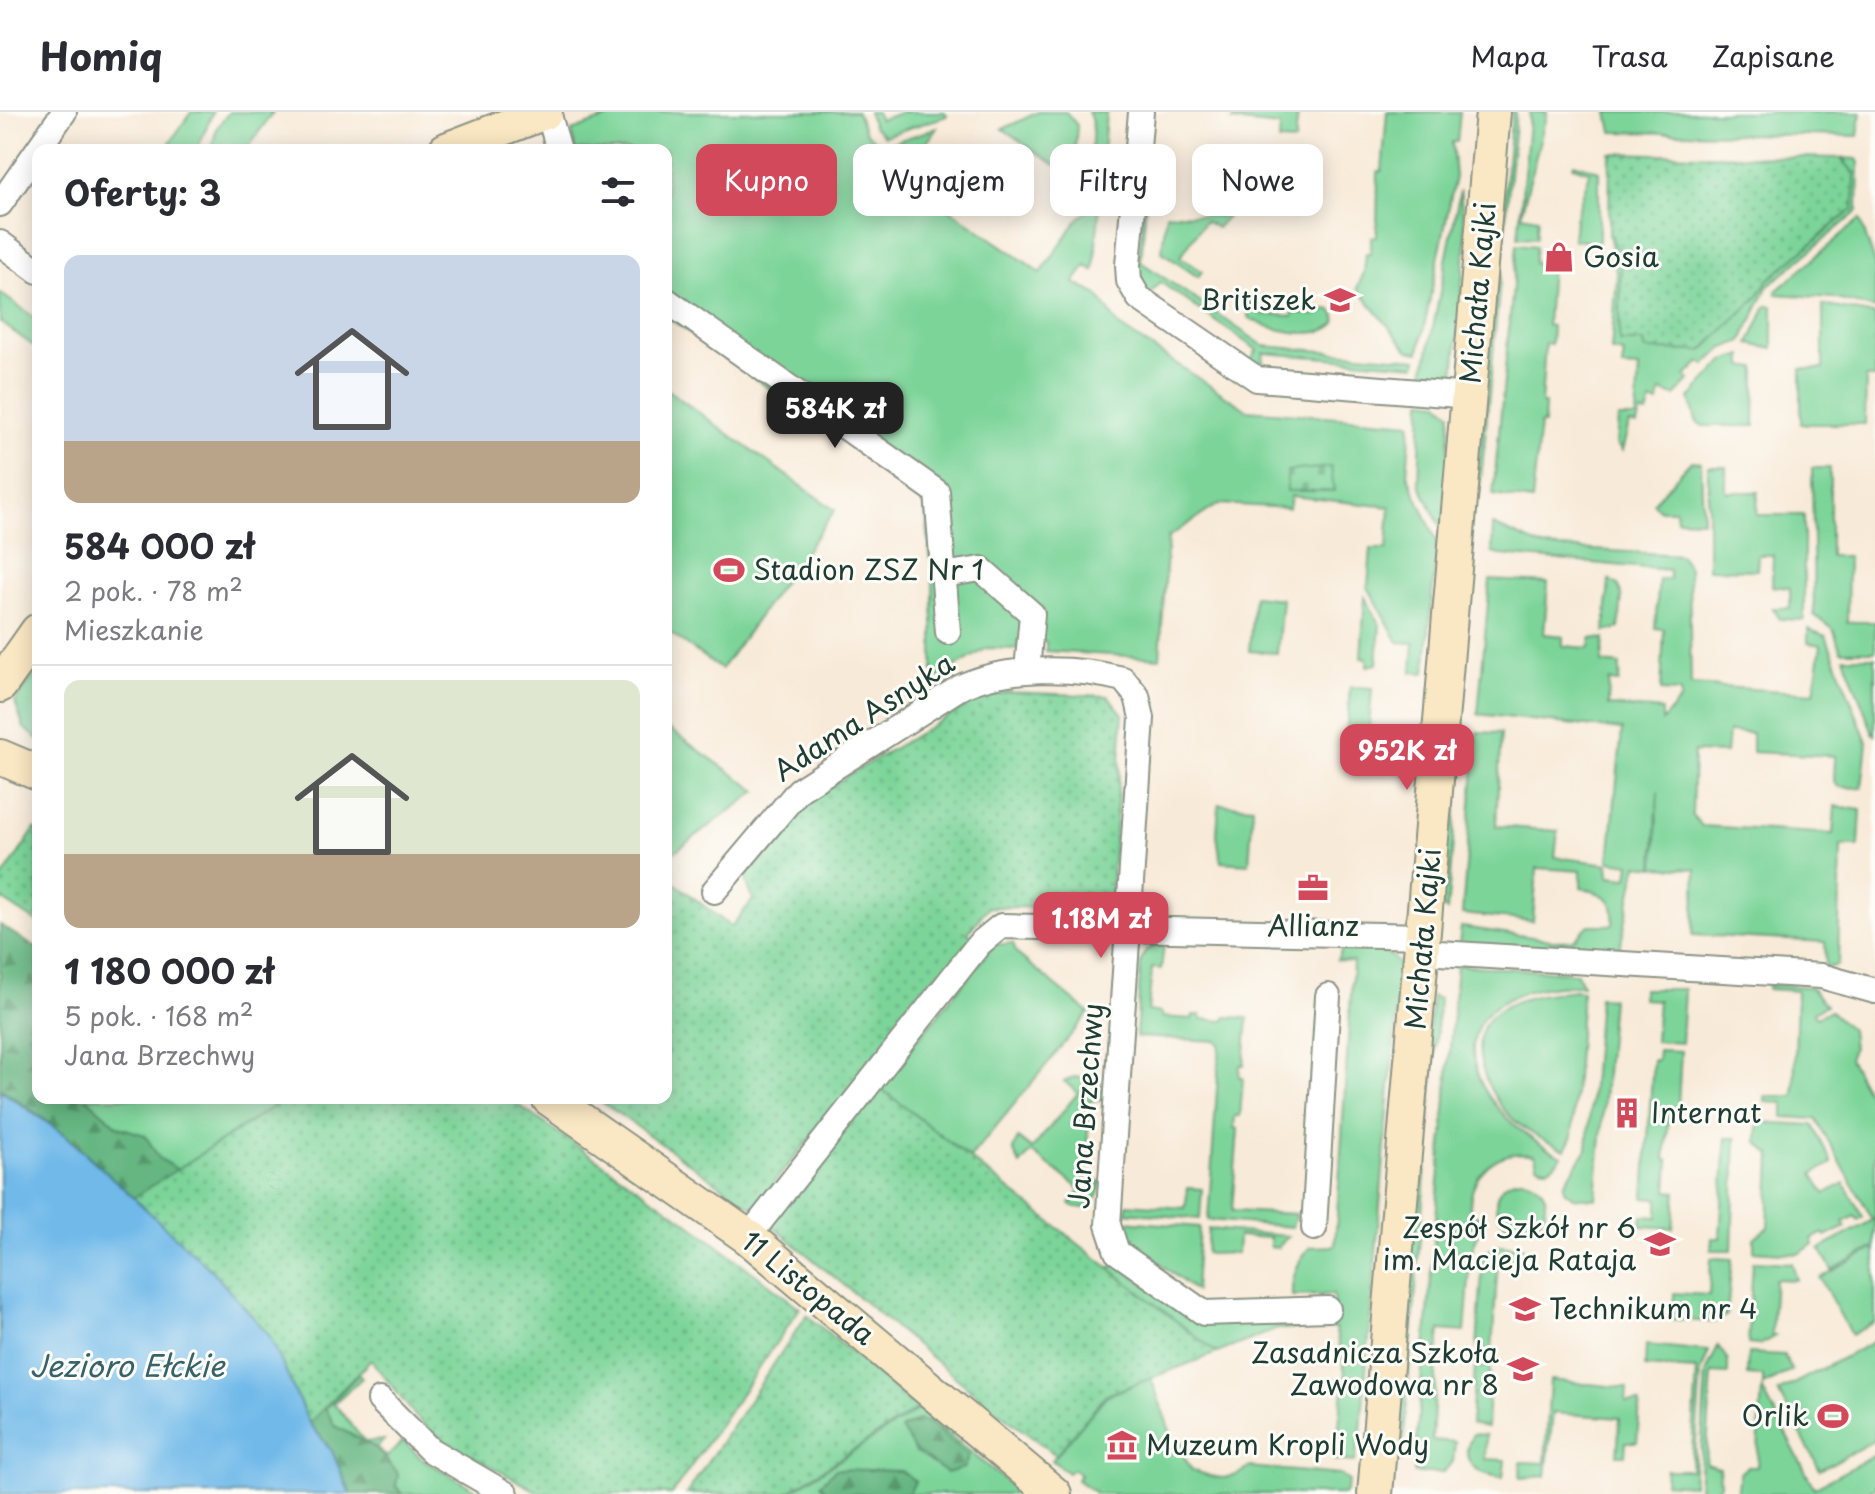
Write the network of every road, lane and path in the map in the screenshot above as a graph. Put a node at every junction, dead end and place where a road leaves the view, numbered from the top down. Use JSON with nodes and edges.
{"nodes":[{"id":1,"x":64,"y":112,"type":"edge"},
{"id":2,"x":546,"y":112,"type":"edge"},
{"id":3,"x":1141,"y":112,"type":"edge"},
{"id":4,"x":1493,"y":112,"type":"edge"},
{"id":5,"x":42,"y":144,"type":"edge"},
{"id":6,"x":462,"y":144,"type":"edge"},
{"id":7,"x":557,"y":144,"type":"edge"},
{"id":8,"x":32,"y":158,"type":"edge"},
{"id":9,"x":0,"y":204,"type":"edge"},
{"id":10,"x":0,"y":243,"type":"edge"},
{"id":11,"x":32,"y":267,"type":"edge"},
{"id":12,"x":672,"y":304,"type":"edge"},
{"id":13,"x":1470,"y":396,"type":"junction"},
{"id":14,"x":943,"y":575,"type":"junction"},
{"id":15,"x":948,"y":632,"type":"dead end"},
{"id":16,"x":32,"y":640,"type":"edge"},
{"id":17,"x":1027,"y":671,"type":"junction"},
{"id":18,"x":0,"y":685,"type":"edge"},
{"id":19,"x":1130,"y":685,"type":"joint"},
{"id":20,"x":0,"y":757,"type":"edge"},
{"id":21,"x":32,"y":770,"type":"edge"},
{"id":22,"x":714,"y":891,"type":"dead end"},
{"id":23,"x":1127,"y":929,"type":"junction"},
{"id":24,"x":1423,"y":944,"type":"junction"},
{"id":25,"x":1875,"y":991,"type":"edge"},
{"id":26,"x":1328,"y":996,"type":"dead end"},
{"id":27,"x":558,"y":1104,"type":"edge"},
{"id":28,"x":1314,"y":1228,"type":"dead end"},
{"id":29,"x":748,"y":1237,"type":"junction"},
{"id":30,"x":1328,"y":1309,"type":"dead end"},
{"id":31,"x":380,"y":1400,"type":"dead end"},
{"id":32,"x":1374,"y":1489,"type":"edge"},
{"id":33,"x":506,"y":1494,"type":"edge"},
{"id":34,"x":1054,"y":1494,"type":"edge"}],
"edges":[{"from":1,"to":5,"type":"street"},
{"from":2,"to":6,"type":"street"},
{"from":2,"to":7,"type":"street"},
{"from":3,"to":13,"type":"street"},
{"from":4,"to":13,"type":"street","name":"Michała Kajki"},
{"from":8,"to":9,"type":"street"},
{"from":10,"to":11,"type":"street"},
{"from":12,"to":14,"type":"street"},
{"from":13,"to":24,"type":"street","name":"Michała Kajki"},
{"from":14,"to":15,"type":"street"},
{"from":14,"to":17,"type":"street"},
{"from":16,"to":18,"type":"street"},
{"from":17,"to":19,"type":"street","name":"Adama Asnyka"},
{"from":17,"to":22,"type":"street","name":"Adama Asnyka"},
{"from":19,"to":23,"type":"street","name":"Jana Brzechwy"},
{"from":20,"to":21,"type":"street"},
{"from":23,"to":24,"type":"street"},
{"from":23,"to":29,"type":"street"},
{"from":23,"to":30,"type":"street","name":"Jana Brzechwy"},
{"from":24,"to":25,"type":"street"},
{"from":24,"to":32,"type":"street","name":"Michała Kajki"},
{"from":26,"to":28,"type":"street"},
{"from":27,"to":29,"type":"street","name":"11 Listopada"},
{"from":29,"to":34,"type":"street","name":"11 Listopada"},
{"from":31,"to":33,"type":"street"}]}
